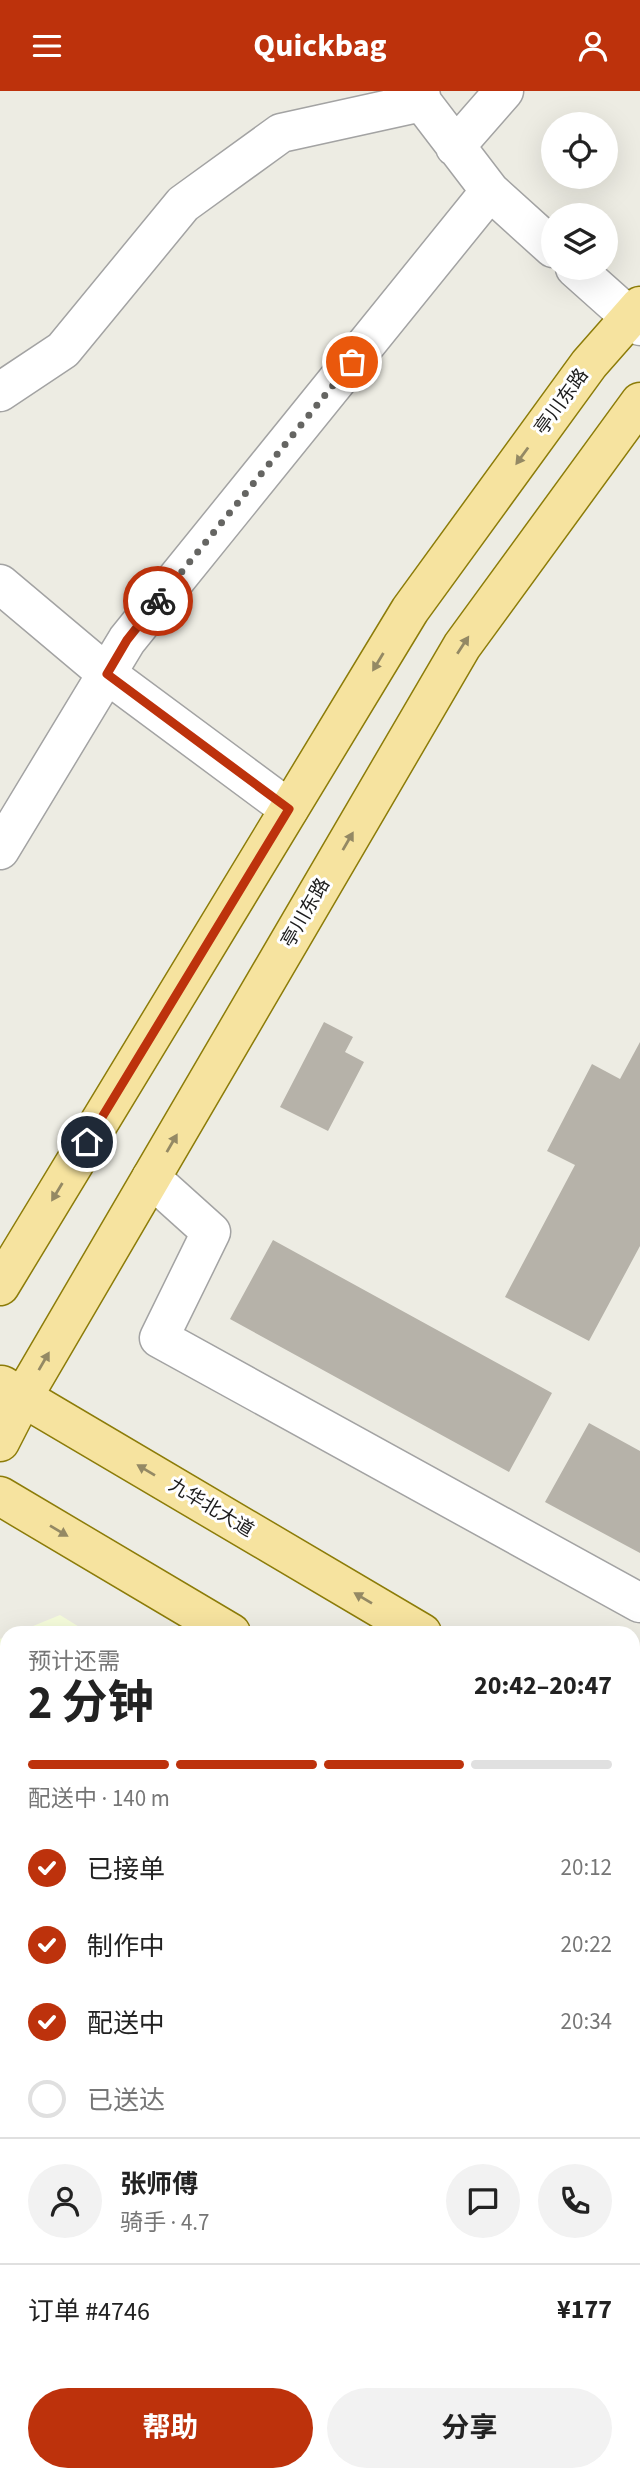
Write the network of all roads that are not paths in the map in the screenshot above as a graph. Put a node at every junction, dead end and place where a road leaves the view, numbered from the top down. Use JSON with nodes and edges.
{"nodes":[{"id":1,"x":504,"y":91,"type":"edge"},
{"id":2,"x":421,"y":97,"type":"edge"},
{"id":3,"x":455,"y":146,"type":"junction"},
{"id":4,"x":490,"y":191,"type":"junction"},
{"id":5,"x":541,"y":237,"type":"edge"},
{"id":6,"x":590,"y":280,"type":"edge"},
{"id":7,"x":637,"y":317,"type":"edge"},
{"id":8,"x":0,"y":392,"type":"edge"},
{"id":9,"x":640,"y":402,"type":"edge"},
{"id":10,"x":0,"y":584,"type":"edge"},
{"id":11,"x":107,"y":674,"type":"junction"},
{"id":12,"x":289,"y":809,"type":"junction"},
{"id":13,"x":0,"y":850,"type":"edge"},
{"id":14,"x":151,"y":1178,"type":"junction"},
{"id":15,"x":0,"y":1286,"type":"edge"},
{"id":16,"x":12,"y":1390,"type":"edge"},
{"id":17,"x":0,"y":1442,"type":"edge"},
{"id":18,"x":0,"y":1496,"type":"edge"},
{"id":19,"x":640,"y":1603,"type":"edge"},
{"id":20,"x":219,"y":1626,"type":"edge"},
{"id":21,"x":410,"y":1626,"type":"edge"}],
"edges":[{"from":1,"to":3,"type":"street"},
{"from":2,"to":3,"type":"street"},
{"from":2,"to":8,"type":"street"},
{"from":3,"to":4,"type":"street"},
{"from":4,"to":5,"type":"street"},
{"from":4,"to":11,"type":"street"},
{"from":6,"to":7,"type":"street"},
{"from":7,"to":12,"type":"main road","name":"亭川东路","one_way":true},
{"from":14,"to":9,"type":"main road","name":"亭川东路","one_way":true},
{"from":10,"to":11,"type":"street"},
{"from":11,"to":12,"type":"street"},
{"from":11,"to":13,"type":"street"},
{"from":12,"to":15,"type":"main road","name":"亭川东路","one_way":true},
{"from":16,"to":14,"type":"main road","name":"亭川东路","one_way":true},
{"from":14,"to":19,"type":"street"},
{"from":16,"to":17,"type":"main road","name":"亭川东路"},
{"from":21,"to":16,"type":"main road","name":"九华北大道","one_way":true},
{"from":18,"to":20,"type":"main road","one_way":true}]}
